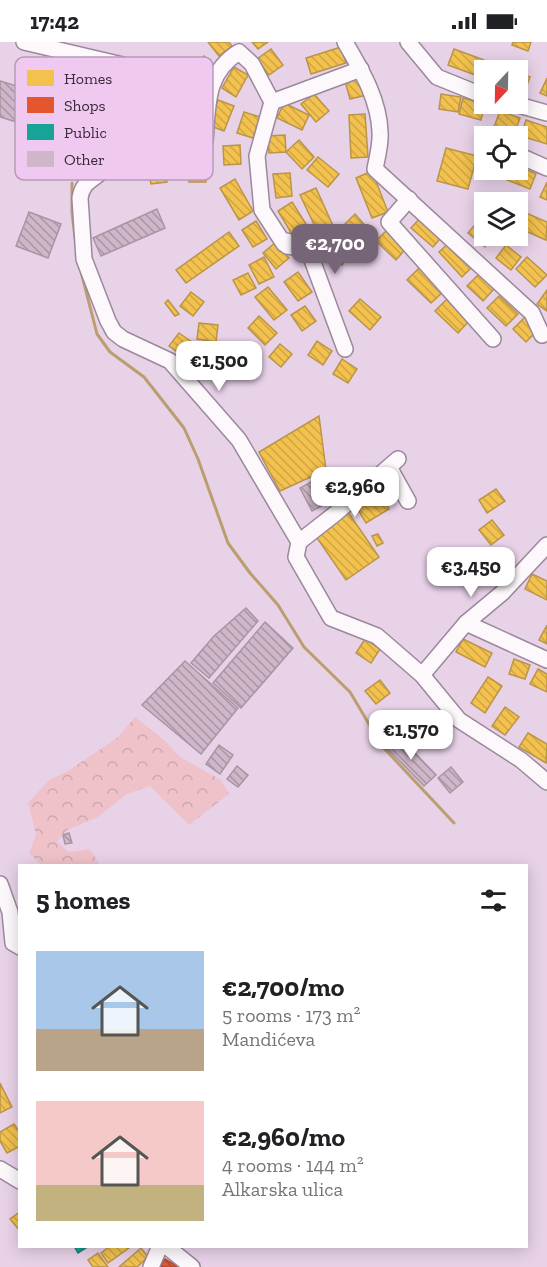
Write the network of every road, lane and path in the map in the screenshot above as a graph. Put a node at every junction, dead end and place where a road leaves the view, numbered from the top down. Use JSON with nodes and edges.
{"nodes":[{"id":1,"x":24,"y":42,"type":"edge"},
{"id":2,"x":345,"y":42,"type":"edge"},
{"id":3,"x":408,"y":42,"type":"edge"},
{"id":4,"x":88,"y":57,"type":"edge"},
{"id":5,"x":361,"y":69,"type":"junction"},
{"id":6,"x":213,"y":81,"type":"edge"},
{"id":7,"x":474,"y":92,"type":"edge"},
{"id":8,"x":272,"y":102,"type":"junction"},
{"id":9,"x":528,"y":108,"type":"edge"},
{"id":10,"x":547,"y":113,"type":"edge"},
{"id":11,"x":528,"y":159,"type":"edge"},
{"id":12,"x":547,"y":168,"type":"edge"},
{"id":13,"x":89,"y":180,"type":"edge"},
{"id":14,"x":409,"y":199,"type":"junction"},
{"id":15,"x":542,"y":335,"type":"dead end"},
{"id":16,"x":494,"y":339,"type":"dead end"},
{"id":17,"x":345,"y":349,"type":"dead end"},
{"id":18,"x":408,"y":501,"type":"dead end"},
{"id":19,"x":299,"y":542,"type":"junction"},
{"id":20,"x":547,"y":545,"type":"edge"},
{"id":21,"x":466,"y":623,"type":"junction"},
{"id":22,"x":547,"y":660,"type":"edge"},
{"id":23,"x":422,"y":675,"type":"junction"},
{"id":24,"x":547,"y":782,"type":"edge"},
{"id":25,"x":0,"y":884,"type":"edge"},
{"id":26,"x":18,"y":946,"type":"edge"},
{"id":27,"x":0,"y":1169,"type":"edge"},
{"id":28,"x":18,"y":1180,"type":"edge"},
{"id":29,"x":159,"y":1248,"type":"edge"},
{"id":30,"x":168,"y":1248,"type":"edge"},
{"id":31,"x":151,"y":1267,"type":"edge"},
{"id":32,"x":192,"y":1267,"type":"edge"}],
"edges":[{"from":1,"to":4,"type":"street"},
{"from":2,"to":5,"type":"street"},
{"from":3,"to":7,"type":"street"},
{"from":5,"to":8,"type":"street"},
{"from":5,"to":14,"type":"street"},
{"from":6,"to":8,"type":"street"},
{"from":8,"to":17,"type":"street"},
{"from":9,"to":10,"type":"street"},
{"from":11,"to":12,"type":"street"},
{"from":13,"to":19,"type":"street"},
{"from":14,"to":15,"type":"street"},
{"from":14,"to":16,"type":"street"},
{"from":18,"to":19,"type":"street"},
{"from":19,"to":23,"type":"street"},
{"from":20,"to":21,"type":"street"},
{"from":21,"to":22,"type":"street"},
{"from":21,"to":23,"type":"street"},
{"from":23,"to":24,"type":"street"},
{"from":25,"to":26,"type":"street"},
{"from":27,"to":28,"type":"street"},
{"from":29,"to":31,"type":"street"},
{"from":30,"to":32,"type":"street"}]}
